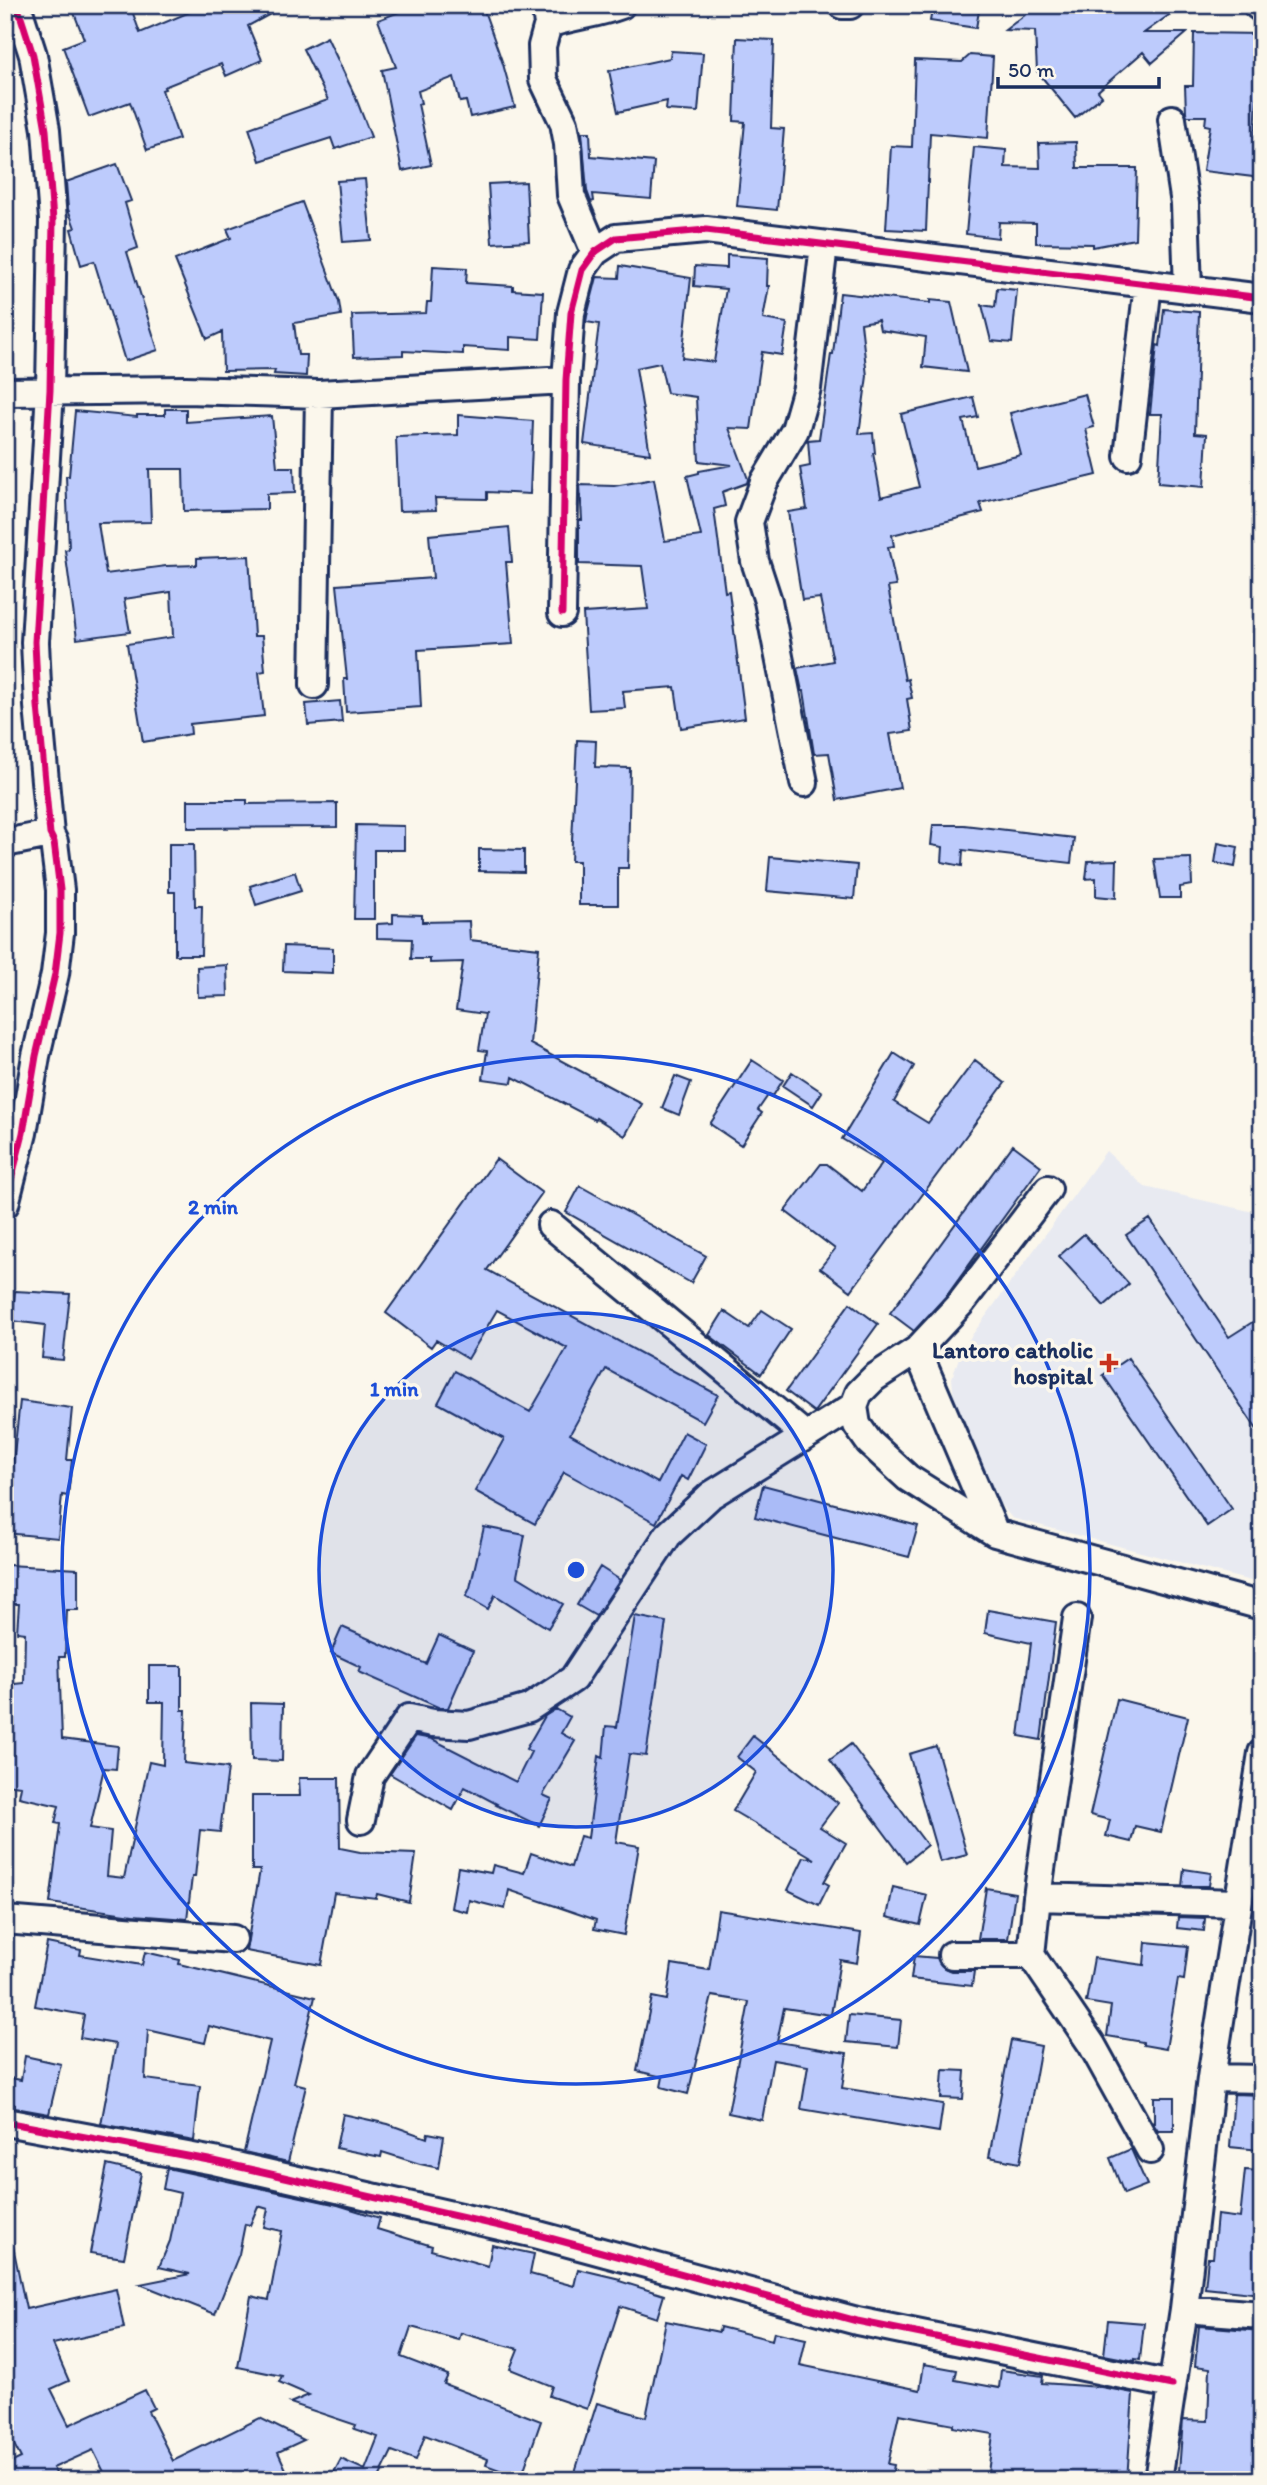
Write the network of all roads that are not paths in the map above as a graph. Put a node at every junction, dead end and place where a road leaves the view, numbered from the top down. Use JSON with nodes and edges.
{"nodes":[{"id":1,"x":17,"y":5,"type":"edge"},
{"id":2,"x":621,"y":5,"type":"edge"},
{"id":3,"x":842,"y":5,"type":"edge"},
{"id":4,"x":850,"y":5,"type":"edge"},
{"id":5,"x":1257,"y":5,"type":"edge"},
{"id":6,"x":1262,"y":9,"type":"edge"},
{"id":7,"x":547,"y":15,"type":"edge"},
{"id":8,"x":1171,"y":119,"type":"dead end"},
{"id":9,"x":824,"y":244,"type":"junction"},
{"id":10,"x":595,"y":252,"type":"junction"},
{"id":11,"x":1148,"y":284,"type":"junction"},
{"id":12,"x":1188,"y":290,"type":"junction"},
{"id":13,"x":1262,"y":298,"type":"edge"},
{"id":14,"x":566,"y":380,"type":"junction"},
{"id":15,"x":50,"y":390,"type":"junction"},
{"id":16,"x":5,"y":391,"type":"edge"},
{"id":17,"x":318,"y":394,"type":"junction"},
{"id":18,"x":1128,"y":456,"type":"dead end"},
{"id":19,"x":562,"y":613,"type":"dead end"},
{"id":20,"x":314,"y":685,"type":"dead end"},
{"id":21,"x":804,"y":783,"type":"dead end"},
{"id":22,"x":50,"y":834,"type":"junction"},
{"id":23,"x":5,"y":843,"type":"edge"},
{"id":24,"x":14,"y":1128,"type":"edge"},
{"id":25,"x":1048,"y":1189,"type":"dead end"},
{"id":26,"x":5,"y":1204,"type":"edge"},
{"id":27,"x":551,"y":1224,"type":"dead end"},
{"id":28,"x":918,"y":1350,"type":"junction"},
{"id":29,"x":853,"y":1406,"type":"junction"},
{"id":30,"x":806,"y":1436,"type":"junction"},
{"id":31,"x":995,"y":1533,"type":"junction"},
{"id":32,"x":1262,"y":1606,"type":"edge"},
{"id":33,"x":1077,"y":1618,"type":"dead end"},
{"id":34,"x":1262,"y":1753,"type":"edge"},
{"id":35,"x":362,"y":1820,"type":"dead end"},
{"id":36,"x":1037,"y":1898,"type":"junction"},
{"id":37,"x":1237,"y":1903,"type":"junction"},
{"id":38,"x":5,"y":1920,"type":"edge"},
{"id":39,"x":233,"y":1939,"type":"dead end"},
{"id":40,"x":952,"y":1955,"type":"dead end"},
{"id":41,"x":1031,"y":1955,"type":"junction"},
{"id":42,"x":1211,"y":2078,"type":"junction"},
{"id":43,"x":1262,"y":2079,"type":"edge"},
{"id":44,"x":5,"y":2122,"type":"edge"},
{"id":45,"x":1150,"y":2150,"type":"dead end"},
{"id":46,"x":1184,"y":2309,"type":"junction"},
{"id":47,"x":1262,"y":2315,"type":"edge"},
{"id":48,"x":1172,"y":2385,"type":"junction"},
{"id":49,"x":1157,"y":2480,"type":"edge"}],
"edges":[{"from":1,"to":15,"type":"street"},
{"from":2,"to":7,"type":"street"},
{"from":3,"to":4,"type":"street"},
{"from":5,"to":6,"type":"street"},
{"from":7,"to":10,"type":"street"},
{"from":8,"to":12,"type":"street"},
{"from":9,"to":10,"type":"street"},
{"from":9,"to":11,"type":"street"},
{"from":9,"to":21,"type":"street"},
{"from":10,"to":14,"type":"street"},
{"from":11,"to":12,"type":"street"},
{"from":11,"to":18,"type":"street"},
{"from":12,"to":13,"type":"street"},
{"from":14,"to":17,"type":"street"},
{"from":14,"to":19,"type":"street"},
{"from":15,"to":16,"type":"street"},
{"from":15,"to":17,"type":"street"},
{"from":15,"to":22,"type":"street"},
{"from":17,"to":20,"type":"street"},
{"from":22,"to":23,"type":"street"},
{"from":22,"to":24,"type":"street"},
{"from":24,"to":26,"type":"street"},
{"from":25,"to":28,"type":"street"},
{"from":27,"to":30,"type":"street"},
{"from":28,"to":29,"type":"street"},
{"from":28,"to":31,"type":"street"},
{"from":29,"to":30,"type":"street"},
{"from":29,"to":31,"type":"street"},
{"from":30,"to":35,"type":"street"},
{"from":31,"to":32,"type":"street"},
{"from":33,"to":36,"type":"street"},
{"from":34,"to":37,"type":"street"},
{"from":36,"to":37,"type":"street"},
{"from":36,"to":41,"type":"street"},
{"from":37,"to":42,"type":"street"},
{"from":38,"to":39,"type":"street"},
{"from":40,"to":41,"type":"street"},
{"from":41,"to":45,"type":"street"},
{"from":42,"to":43,"type":"street"},
{"from":42,"to":46,"type":"street"},
{"from":44,"to":48,"type":"street"},
{"from":46,"to":47,"type":"street"},
{"from":46,"to":48,"type":"street"},
{"from":48,"to":49,"type":"street"}]}
